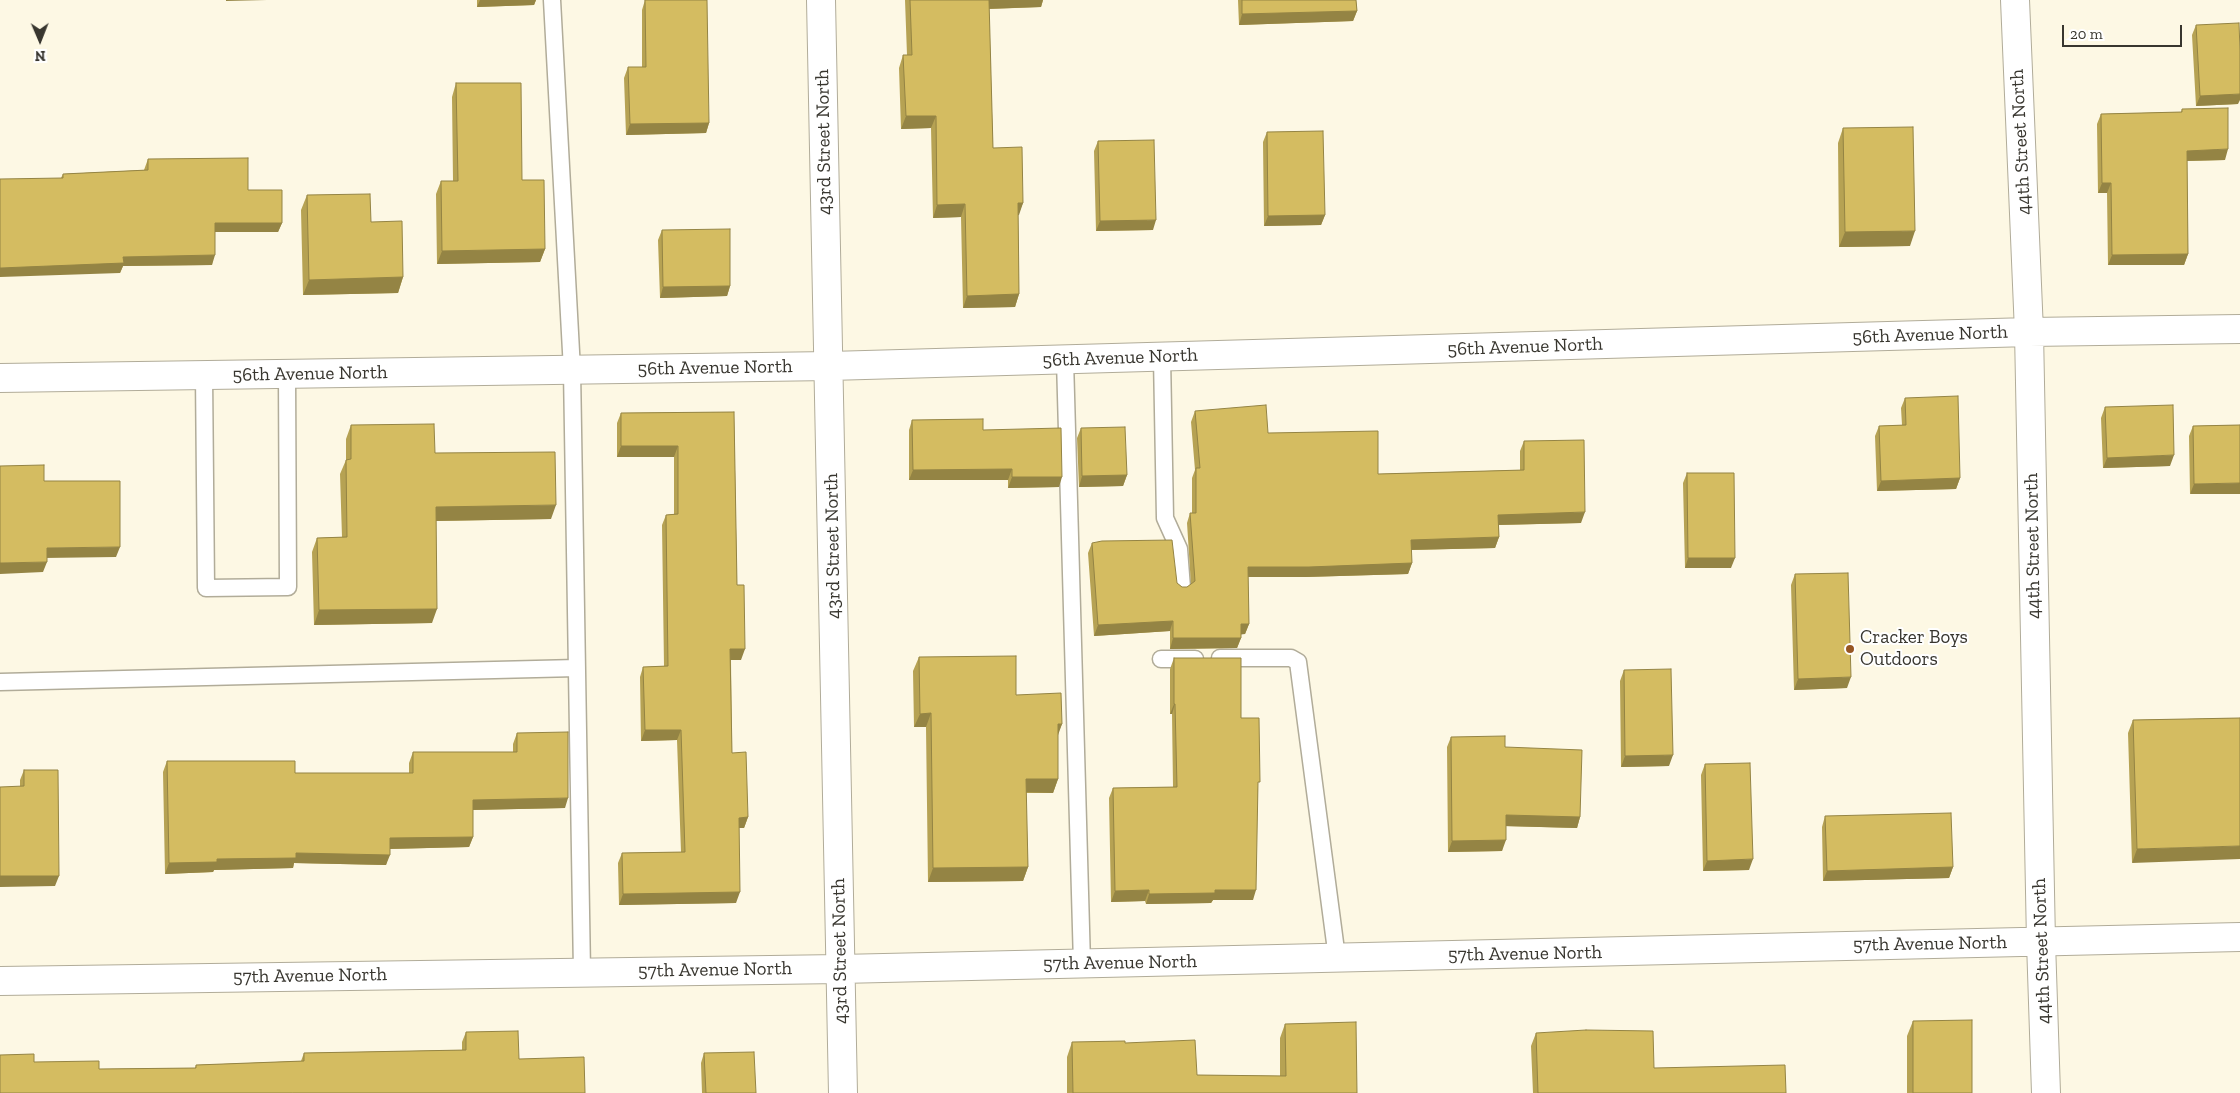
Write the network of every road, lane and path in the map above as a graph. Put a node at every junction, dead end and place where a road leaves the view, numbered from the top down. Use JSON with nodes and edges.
{"nodes":[{"id":1,"x":552,"y":0,"type":"edge"},
{"id":2,"x":821,"y":0,"type":"edge"},
{"id":3,"x":2015,"y":0,"type":"edge"},
{"id":4,"x":2240,"y":329,"type":"edge"},
{"id":5,"x":2029,"y":332,"type":"junction"},
{"id":6,"x":1162,"y":357,"type":"junction"},
{"id":7,"x":1065,"y":360,"type":"junction"},
{"id":8,"x":830,"y":366,"type":"junction"},
{"id":9,"x":572,"y":370,"type":"junction"},
{"id":10,"x":287,"y":374,"type":"junction"},
{"id":11,"x":204,"y":375,"type":"junction"},
{"id":12,"x":0,"y":378,"type":"edge"},
{"id":13,"x":1182,"y":588,"type":"edge"},
{"id":14,"x":1161,"y":659,"type":"dead end"},
{"id":15,"x":577,"y":668,"type":"junction"},
{"id":16,"x":0,"y":682,"type":"edge"},
{"id":17,"x":2240,"y":937,"type":"edge"},
{"id":18,"x":2041,"y":942,"type":"junction"},
{"id":19,"x":1337,"y":958,"type":"junction"},
{"id":20,"x":1082,"y":964,"type":"junction"},
{"id":21,"x":840,"y":968,"type":"junction"},
{"id":22,"x":582,"y":972,"type":"junction"},
{"id":23,"x":0,"y":981,"type":"edge"},
{"id":24,"x":843,"y":1093,"type":"edge"},
{"id":25,"x":2046,"y":1093,"type":"edge"}],
"edges":[{"from":1,"to":9,"type":"lane"},
{"from":2,"to":8,"type":"street","name":"43rd Street North"},
{"from":3,"to":5,"type":"street","name":"44th Street North"},
{"from":4,"to":5,"type":"street","name":"56th Avenue North"},
{"from":5,"to":6,"type":"street","name":"56th Avenue North"},
{"from":5,"to":18,"type":"street","name":"44th Street North"},
{"from":6,"to":7,"type":"street","name":"56th Avenue North"},
{"from":6,"to":13,"type":"lane"},
{"from":7,"to":8,"type":"street","name":"56th Avenue North"},
{"from":7,"to":20,"type":"lane"},
{"from":8,"to":9,"type":"street","name":"56th Avenue North"},
{"from":8,"to":21,"type":"street","name":"43rd Street North"},
{"from":9,"to":10,"type":"street","name":"56th Avenue North"},
{"from":9,"to":15,"type":"lane"},
{"from":10,"to":11,"type":"street","name":"56th Avenue North"},
{"from":10,"to":11,"type":"lane"},
{"from":11,"to":12,"type":"street","name":"56th Avenue North"},
{"from":14,"to":19,"type":"lane"},
{"from":15,"to":16,"type":"lane"},
{"from":15,"to":22,"type":"lane"},
{"from":17,"to":18,"type":"street","name":"57th Avenue North"},
{"from":18,"to":19,"type":"street","name":"57th Avenue North"},
{"from":18,"to":25,"type":"street","name":"44th Street North"},
{"from":19,"to":20,"type":"street","name":"57th Avenue North"},
{"from":20,"to":21,"type":"street","name":"57th Avenue North"},
{"from":21,"to":22,"type":"street","name":"57th Avenue North"},
{"from":21,"to":24,"type":"street","name":"43rd Street North"},
{"from":22,"to":23,"type":"street","name":"57th Avenue North"}]}
